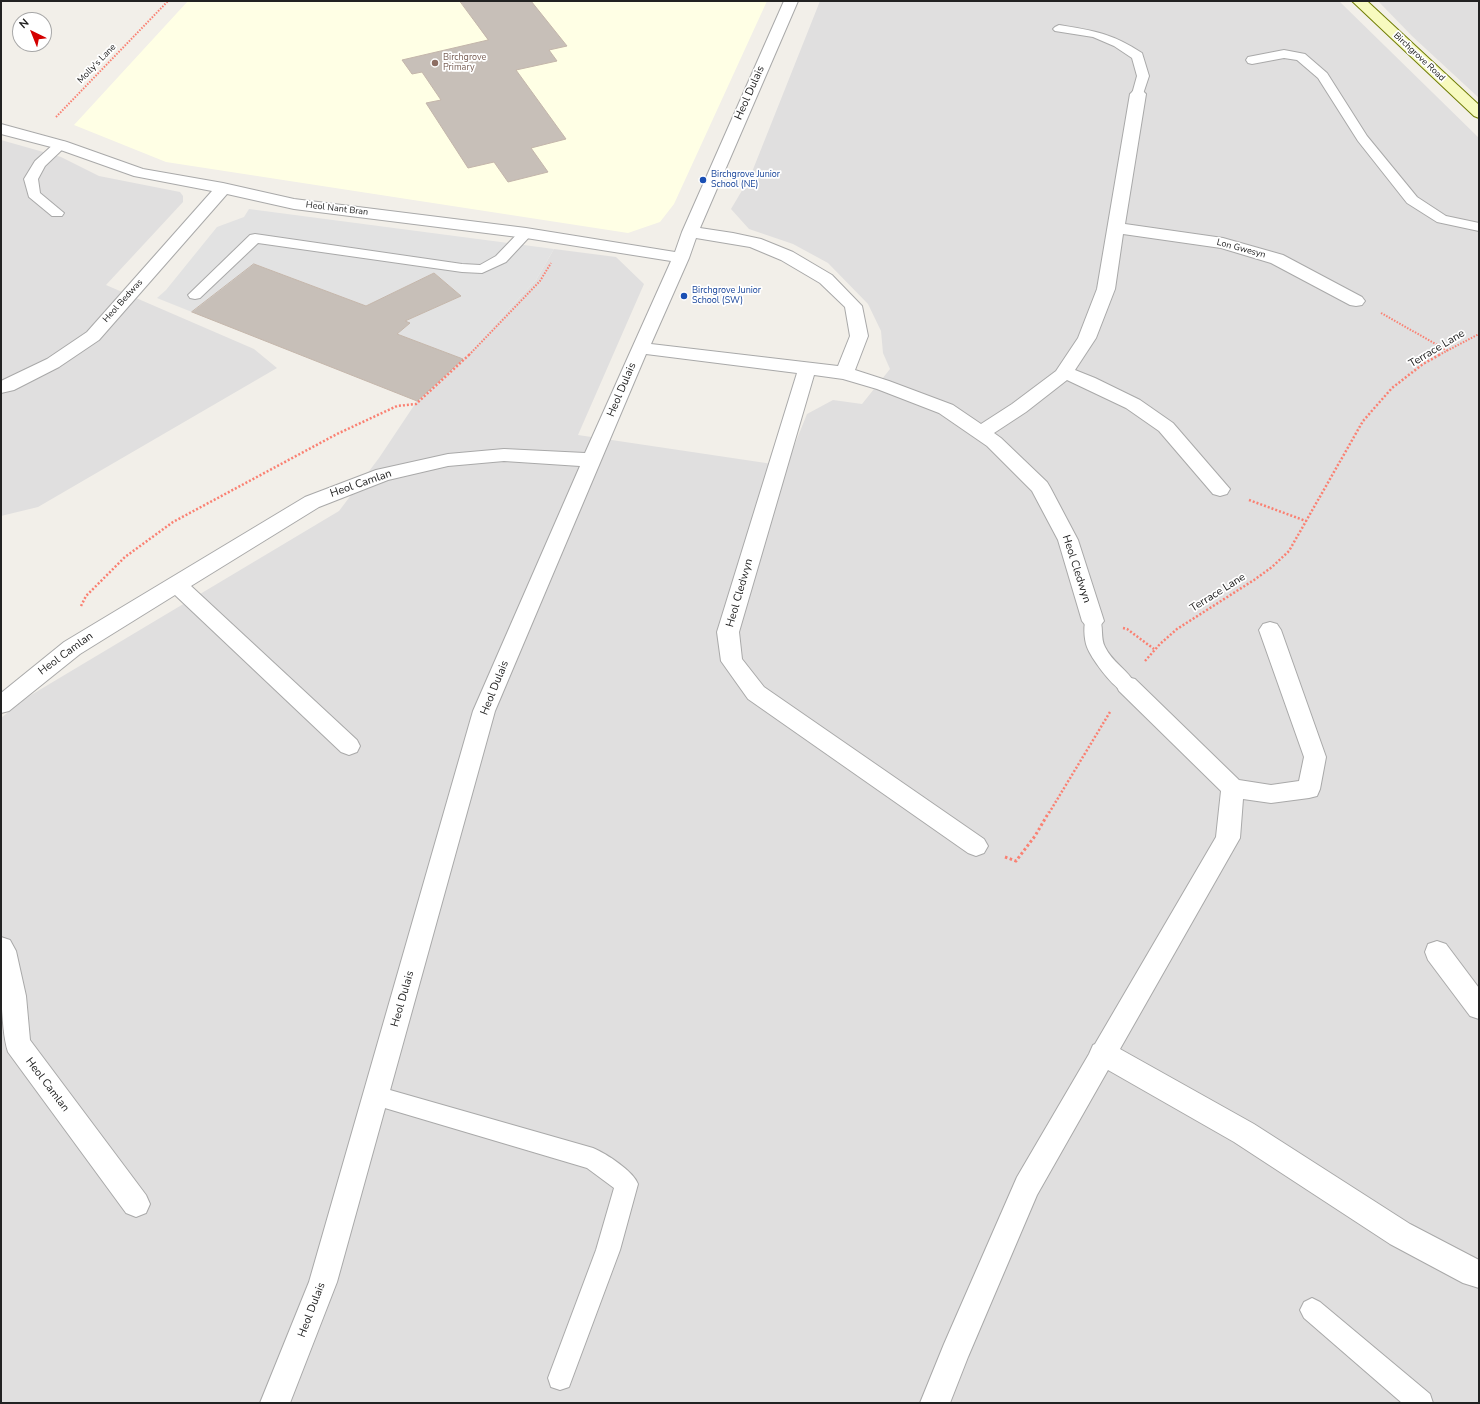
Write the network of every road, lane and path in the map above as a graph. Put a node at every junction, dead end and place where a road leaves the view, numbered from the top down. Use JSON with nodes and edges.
{"nodes":[{"id":1,"x":168,"y":1,"type":"edge"},
{"id":2,"x":791,"y":1,"type":"edge"},
{"id":3,"x":1359,"y":1,"type":"edge"},
{"id":4,"x":1059,"y":29,"type":"dead end"},
{"id":5,"x":1252,"y":60,"type":"dead end"},
{"id":6,"x":1138,"y":94,"type":"joint"},
{"id":7,"x":1479,"y":113,"type":"edge"},
{"id":8,"x":1,"y":129,"type":"edge"},
{"id":9,"x":37,"y":137,"type":"junction"},
{"id":10,"x":61,"y":144,"type":"junction"},
{"id":11,"x":223,"y":188,"type":"junction"},
{"id":12,"x":57,"y":213,"type":"dead end"},
{"id":13,"x":1479,"y":227,"type":"edge"},
{"id":14,"x":1116,"y":228,"type":"junction"},
{"id":15,"x":690,"y":232,"type":"junction"},
{"id":16,"x":526,"y":233,"type":"junction"},
{"id":17,"x":566,"y":240,"type":"junction"},
{"id":18,"x":681,"y":258,"type":"junction"},
{"id":19,"x":195,"y":295,"type":"dead end"},
{"id":20,"x":1356,"y":301,"type":"joint"},
{"id":21,"x":1479,"y":334,"type":"edge"},
{"id":22,"x":640,"y":348,"type":"junction"},
{"id":23,"x":1448,"y":351,"type":"junction"},
{"id":24,"x":807,"y":369,"type":"junction"},
{"id":25,"x":1064,"y":372,"type":"junction"},
{"id":26,"x":845,"y":373,"type":"junction"},
{"id":27,"x":1,"y":387,"type":"edge"},
{"id":28,"x":980,"y":433,"type":"junction"},
{"id":29,"x":592,"y":460,"type":"junction"},
{"id":30,"x":1220,"y":489,"type":"joint"},
{"id":31,"x":1306,"y":521,"type":"junction"},
{"id":32,"x":176,"y":584,"type":"junction"},
{"id":33,"x":1093,"y":622,"type":"joint"},
{"id":34,"x":1270,"y":630,"type":"dead end"},
{"id":35,"x":72,"y":648,"type":"junction"},
{"id":36,"x":1127,"y":685,"type":"junction"},
{"id":37,"x":1,"y":705,"type":"edge"},
{"id":38,"x":349,"y":746,"type":"dead end"},
{"id":39,"x":1233,"y":788,"type":"junction"},
{"id":40,"x":976,"y":846,"type":"joint"},
{"id":41,"x":1,"y":948,"type":"edge"},
{"id":42,"x":1437,"y":952,"type":"dead end"},
{"id":43,"x":1479,"y":1008,"type":"edge"},
{"id":44,"x":1102,"y":1053,"type":"junction"},
{"id":45,"x":376,"y":1096,"type":"junction"},
{"id":46,"x":136,"y":1204,"type":"dead end"},
{"id":47,"x":1479,"y":1274,"type":"edge"},
{"id":48,"x":1312,"y":1310,"type":"dead end"},
{"id":49,"x":560,"y":1378,"type":"dead end"},
{"id":50,"x":275,"y":1403,"type":"edge"},
{"id":51,"x":935,"y":1403,"type":"edge"},
{"id":52,"x":1421,"y":1403,"type":"edge"}],
"edges":[{"from":1,"to":9,"type":"path","name":"Molly's Lane"},
{"from":2,"to":15,"type":"street","name":"Heol Dulais"},
{"from":3,"to":7,"type":"main road","name":"Birchgrove Road"},
{"from":4,"to":6,"type":"lane"},
{"from":5,"to":13,"type":"lane"},
{"from":6,"to":14,"type":"street"},
{"from":8,"to":9,"type":"street","name":"Heol Nant Bran"},
{"from":9,"to":10,"type":"street","name":"Heol Nant Bran"},
{"from":10,"to":11,"type":"street","name":"Heol Nant Bran"},
{"from":10,"to":12,"type":"lane"},
{"from":11,"to":16,"type":"street","name":"Heol Nant Bran"},
{"from":11,"to":27,"type":"street","name":"Heol Bedwas"},
{"from":14,"to":20,"type":"street","name":"Lon Gwesyn"},
{"from":14,"to":25,"type":"street"},
{"from":15,"to":18,"type":"street","name":"Heol Dulais"},
{"from":15,"to":26,"type":"street"},
{"from":16,"to":17,"type":"street","name":"Heol Nant Bran"},
{"from":16,"to":19,"type":"lane"},
{"from":17,"to":18,"type":"street","name":"Heol Nant Bran"},
{"from":17,"to":35,"type":"path"},
{"from":18,"to":22,"type":"street","name":"Heol Dulais"},
{"from":20,"to":23,"type":"path"},
{"from":21,"to":23,"type":"path","name":"Terrace Lane"},
{"from":22,"to":24,"type":"street","name":"Heol Cledwyn"},
{"from":22,"to":29,"type":"street","name":"Heol Dulais"},
{"from":23,"to":31,"type":"path","name":"Terrace Lane"},
{"from":24,"to":26,"type":"street","name":"Heol Cledwyn"},
{"from":24,"to":40,"type":"street","name":"Heol Cledwyn"},
{"from":25,"to":28,"type":"street"},
{"from":25,"to":30,"type":"street"},
{"from":26,"to":28,"type":"street","name":"Heol Cledwyn"},
{"from":28,"to":33,"type":"street","name":"Heol Cledwyn"},
{"from":29,"to":32,"type":"street","name":"Heol Camlan"},
{"from":29,"to":45,"type":"street","name":"Heol Dulais"},
{"from":30,"to":31,"type":"path"},
{"from":31,"to":36,"type":"path","name":"Terrace Lane"},
{"from":32,"to":35,"type":"street","name":"Heol Camlan"},
{"from":32,"to":38,"type":"street"},
{"from":33,"to":36,"type":"lane"},
{"from":34,"to":39,"type":"street"},
{"from":35,"to":37,"type":"street","name":"Heol Camlan"},
{"from":36,"to":39,"type":"street"},
{"from":36,"to":40,"type":"path","name":"Terrace Lane"},
{"from":39,"to":44,"type":"street"},
{"from":41,"to":46,"type":"street","name":"Heol Camlan"},
{"from":42,"to":43,"type":"street"},
{"from":44,"to":47,"type":"street"},
{"from":44,"to":51,"type":"street"},
{"from":45,"to":49,"type":"lane"},
{"from":45,"to":50,"type":"street","name":"Heol Dulais"},
{"from":48,"to":52,"type":"lane"}]}
